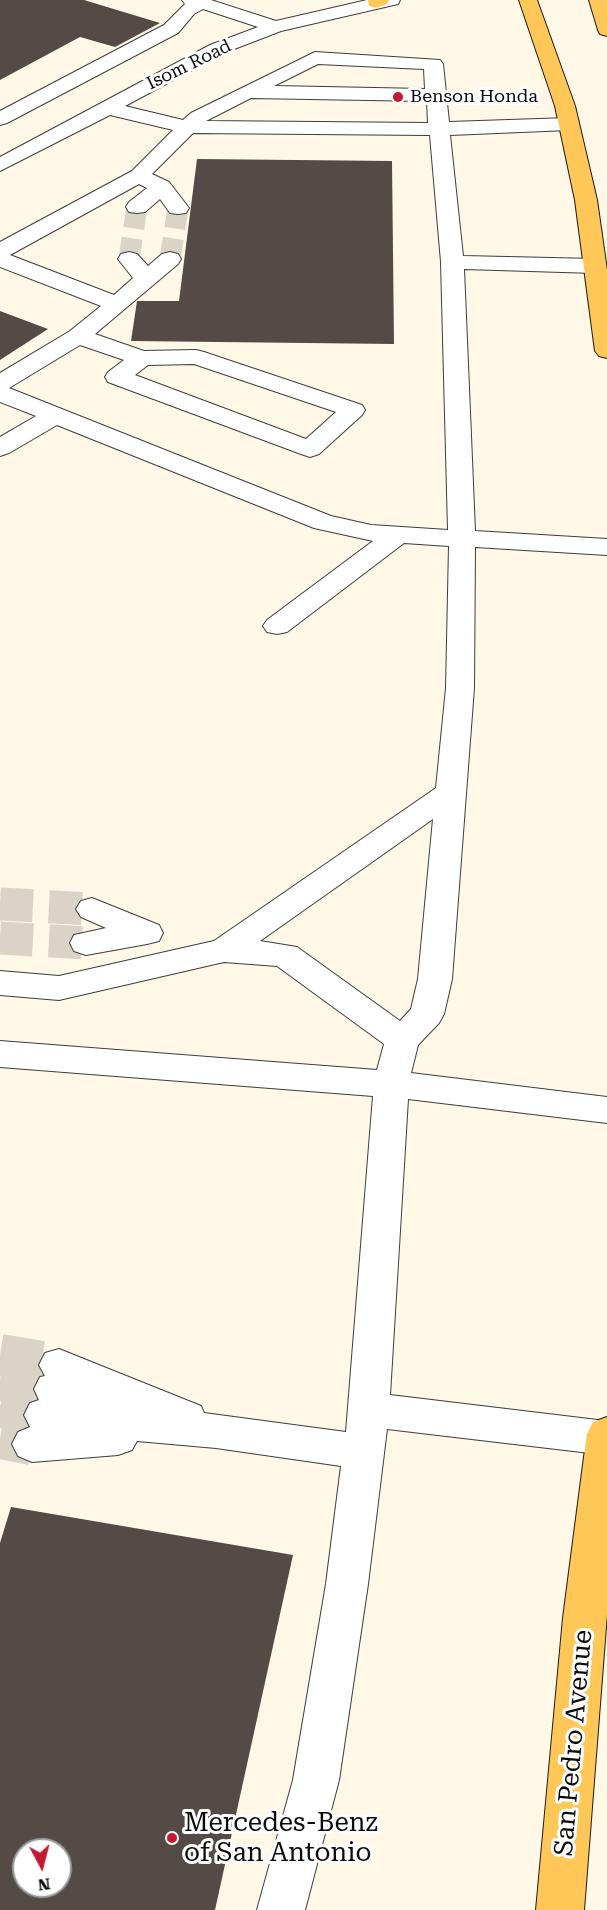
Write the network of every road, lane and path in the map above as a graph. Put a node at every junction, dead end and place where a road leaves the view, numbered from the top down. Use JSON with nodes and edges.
{"nodes":[{"id":1,"x":528,"y":0,"type":"edge"},
{"id":2,"x":598,"y":0,"type":"edge"},
{"id":3,"x":382,"y":1,"type":"edge"},
{"id":4,"x":196,"y":2,"type":"edge"},
{"id":5,"x":275,"y":27,"type":"junction"},
{"id":6,"x":607,"y":30,"type":"edge"},
{"id":7,"x":247,"y":92,"type":"junction"},
{"id":8,"x":437,"y":95,"type":"junction"},
{"id":9,"x":106,"y":107,"type":"junction"},
{"id":10,"x":0,"y":119,"type":"edge"},
{"id":11,"x":569,"y":124,"type":"junction"},
{"id":12,"x":188,"y":127,"type":"junction"},
{"id":13,"x":439,"y":129,"type":"junction"},
{"id":14,"x":0,"y":165,"type":"edge"},
{"id":15,"x":139,"y":175,"type":"junction"},
{"id":16,"x":161,"y":187,"type":"junction"},
{"id":17,"x":137,"y":207,"type":"tunnel mouth"},
{"id":18,"x":178,"y":208,"type":"dead end"},
{"id":19,"x":0,"y":251,"type":"edge"},
{"id":20,"x":0,"y":259,"type":"edge"},
{"id":21,"x":129,"y":259,"type":"dead end"},
{"id":22,"x":170,"y":259,"type":"tunnel mouth"},
{"id":23,"x":452,"y":262,"type":"junction"},
{"id":24,"x":595,"y":266,"type":"junction"},
{"id":25,"x":147,"y":280,"type":"junction"},
{"id":26,"x":117,"y":304,"type":"junction"},
{"id":27,"x":78,"y":336,"type":"junction"},
{"id":28,"x":607,"y":351,"type":"edge"},
{"id":29,"x":142,"y":358,"type":"junction"},
{"id":30,"x":0,"y":383,"type":"edge"},
{"id":31,"x":0,"y":393,"type":"edge"},
{"id":32,"x":56,"y":415,"type":"junction"},
{"id":33,"x":2,"y":445,"type":"edge"},
{"id":34,"x":398,"y":535,"type":"junction"},
{"id":35,"x":462,"y":538,"type":"junction"},
{"id":36,"x":607,"y":547,"type":"edge"},
{"id":37,"x":276,"y":626,"type":"dead end"},
{"id":38,"x":451,"y":792,"type":"junction"},
{"id":39,"x":92,"y":909,"type":"tunnel mouth"},
{"id":40,"x":147,"y":933,"type":"junction"},
{"id":41,"x":86,"y":943,"type":"tunnel mouth"},
{"id":42,"x":224,"y":950,"type":"junction"},
{"id":43,"x":174,"y":963,"type":"junction"},
{"id":44,"x":0,"y":983,"type":"edge"},
{"id":45,"x":402,"y":1040,"type":"junction"},
{"id":46,"x":0,"y":1054,"type":"edge"},
{"id":47,"x":391,"y":1084,"type":"junction"},
{"id":48,"x":607,"y":1110,"type":"edge"},
{"id":49,"x":369,"y":1410,"type":"junction"},
{"id":50,"x":216,"y":1431,"type":"junction"},
{"id":51,"x":607,"y":1434,"type":"edge"},
{"id":52,"x":606,"y":1438,"type":"edge"},
{"id":53,"x":363,"y":1452,"type":"junction"},
{"id":54,"x":281,"y":1910,"type":"edge"},
{"id":55,"x":560,"y":1910,"type":"edge"}],
"edges":[{"from":1,"to":11,"type":"main road"},
{"from":2,"to":6,"type":"main road"},
{"from":3,"to":5,"type":"street","name":"Isom Road"},
{"from":4,"to":5,"type":"street"},
{"from":4,"to":10,"type":"street"},
{"from":5,"to":9,"type":"street","name":"Isom Road"},
{"from":7,"to":8,"type":"street"},
{"from":7,"to":8,"type":"street"},
{"from":7,"to":12,"type":"street"},
{"from":8,"to":13,"type":"street"},
{"from":9,"to":12,"type":"street"},
{"from":9,"to":14,"type":"street","name":"Isom Road"},
{"from":11,"to":13,"type":"street"},
{"from":11,"to":24,"type":"main road"},
{"from":12,"to":13,"type":"street"},
{"from":12,"to":15,"type":"street"},
{"from":13,"to":23,"type":"street"},
{"from":15,"to":16,"type":"street"},
{"from":15,"to":19,"type":"street"},
{"from":16,"to":17,"type":"street"},
{"from":16,"to":18,"type":"street"},
{"from":20,"to":26,"type":"street"},
{"from":21,"to":25,"type":"street"},
{"from":22,"to":25,"type":"street"},
{"from":23,"to":24,"type":"street"},
{"from":23,"to":35,"type":"street"},
{"from":24,"to":28,"type":"main road"},
{"from":25,"to":26,"type":"street"},
{"from":26,"to":27,"type":"street"},
{"from":27,"to":29,"type":"street"},
{"from":27,"to":30,"type":"street"},
{"from":29,"to":29,"type":"street"},
{"from":31,"to":32,"type":"street"},
{"from":32,"to":33,"type":"street"},
{"from":32,"to":34,"type":"street"},
{"from":34,"to":35,"type":"street"},
{"from":34,"to":37,"type":"street"},
{"from":35,"to":36,"type":"street"},
{"from":35,"to":38,"type":"street"},
{"from":38,"to":42,"type":"street"},
{"from":38,"to":45,"type":"street"},
{"from":39,"to":40,"type":"street"},
{"from":40,"to":41,"type":"street"},
{"from":40,"to":43,"type":"street"},
{"from":42,"to":43,"type":"street"},
{"from":42,"to":45,"type":"street"},
{"from":43,"to":44,"type":"street"},
{"from":45,"to":47,"type":"street"},
{"from":46,"to":47,"type":"street"},
{"from":47,"to":48,"type":"street"},
{"from":47,"to":49,"type":"street"},
{"from":49,"to":52,"type":"street"},
{"from":49,"to":53,"type":"street"},
{"from":50,"to":50,"type":"street"},
{"from":50,"to":53,"type":"street"},
{"from":51,"to":52,"type":"main road","name":"San Pedro Avenue"},
{"from":52,"to":55,"type":"main road","name":"San Pedro Avenue"},
{"from":53,"to":54,"type":"street"}]}
